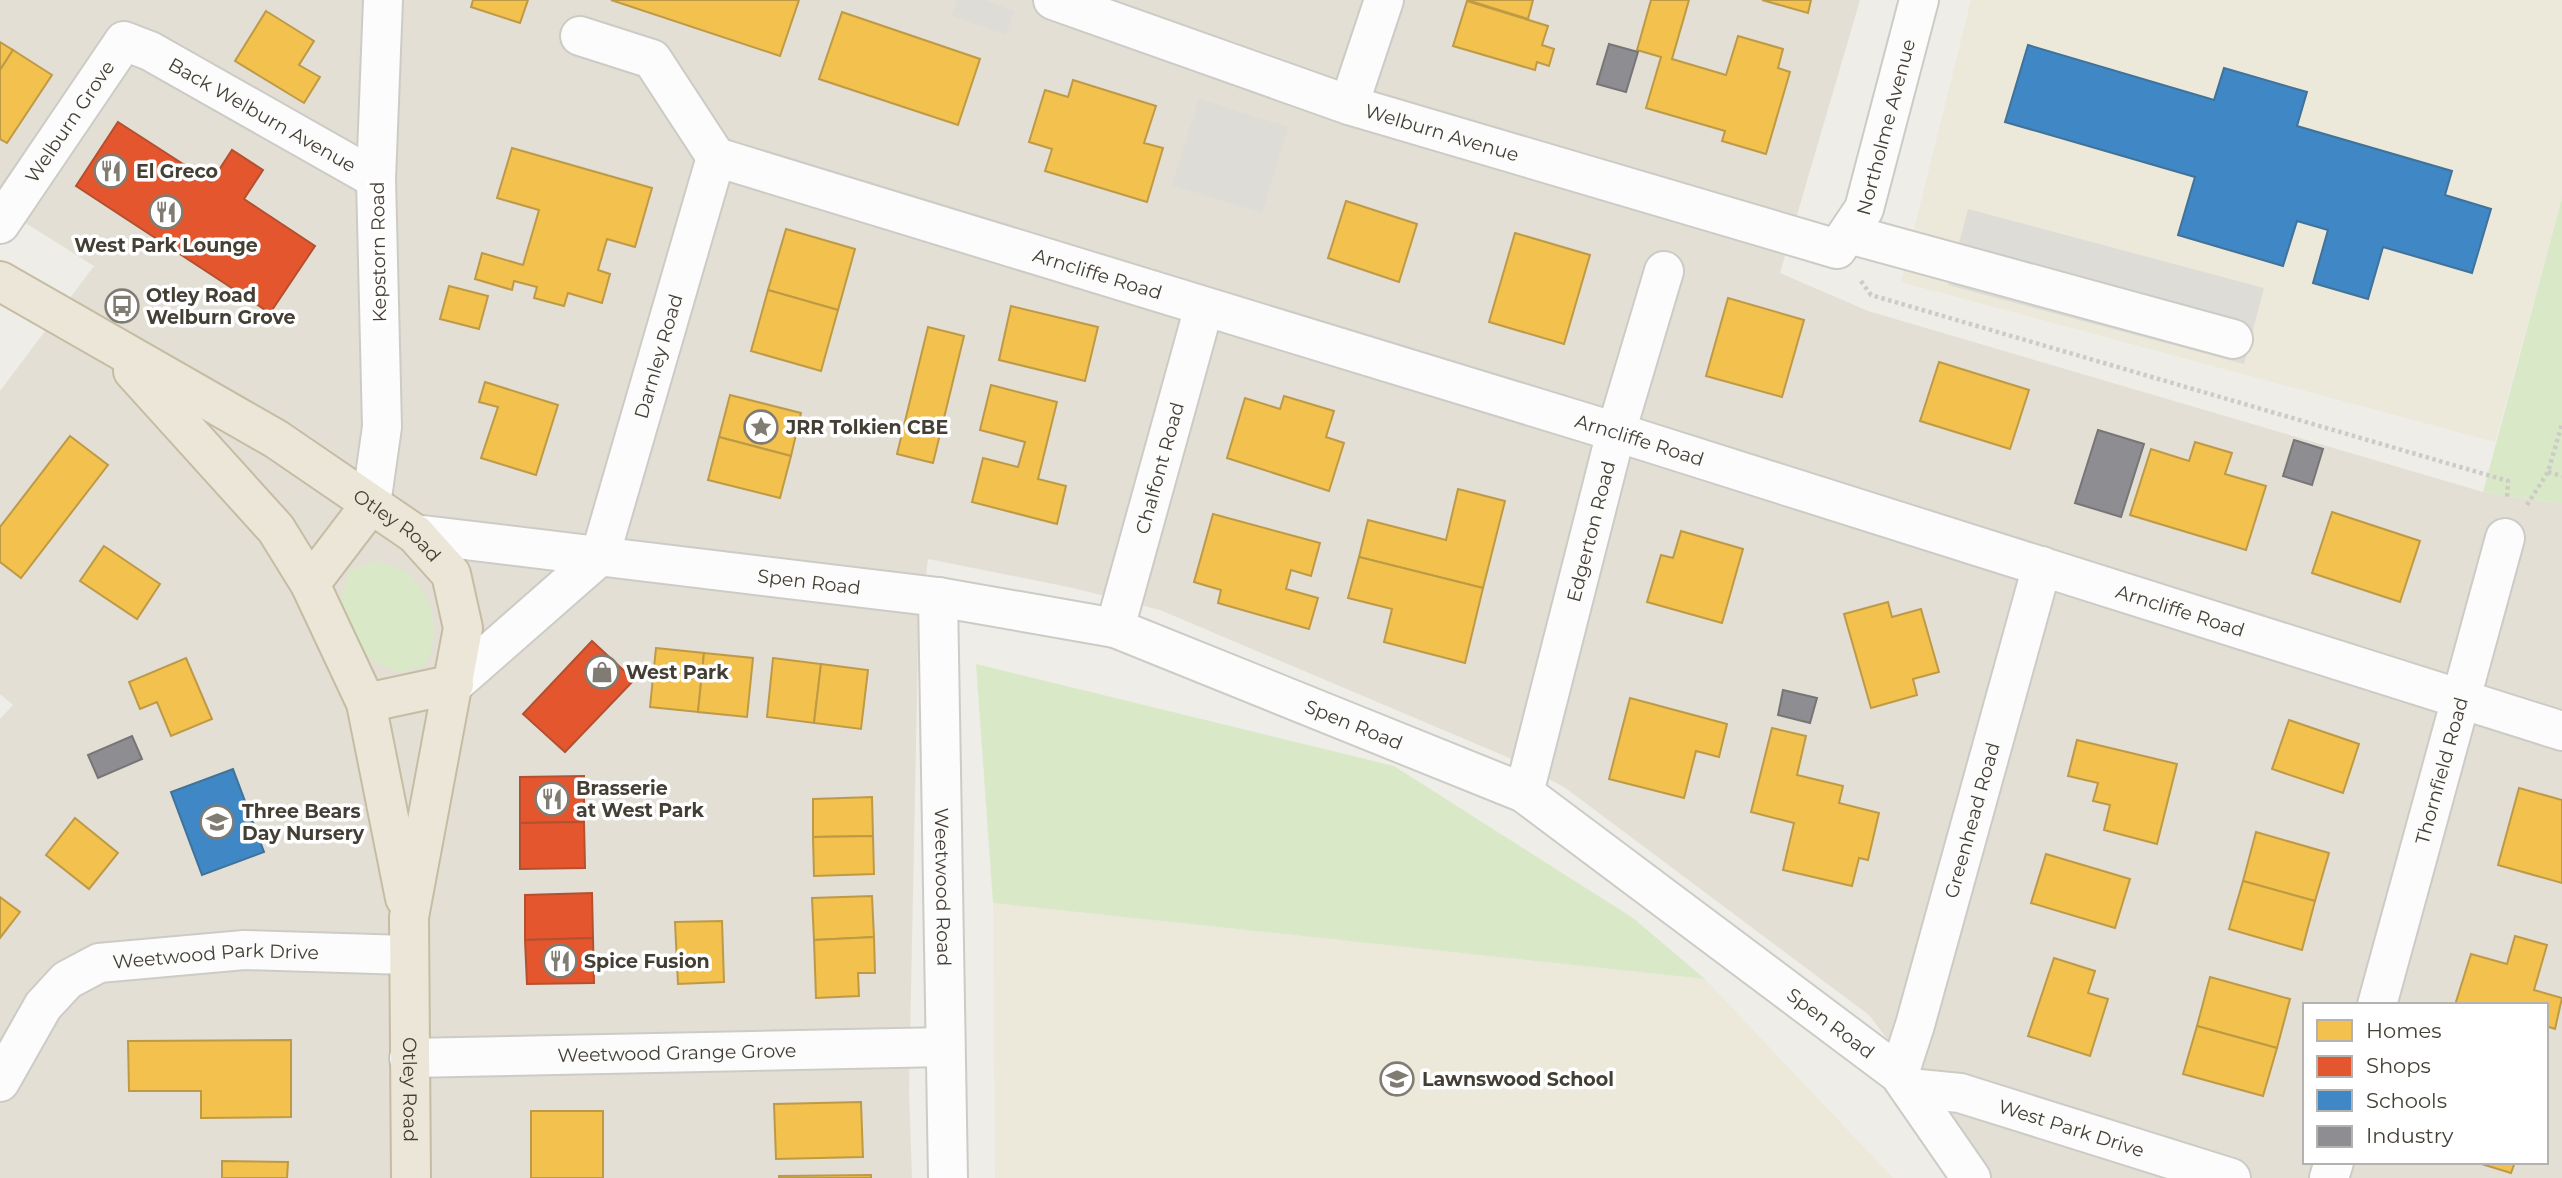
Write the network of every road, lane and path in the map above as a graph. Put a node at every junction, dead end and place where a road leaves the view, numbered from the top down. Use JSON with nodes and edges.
{"nodes":[{"id":1,"x":383,"y":0,"type":"edge"},
{"id":2,"x":1053,"y":0,"type":"edge"},
{"id":3,"x":1384,"y":0,"type":"edge"},
{"id":4,"x":1919,"y":0,"type":"edge"},
{"id":5,"x":580,"y":36,"type":"dead end"},
{"id":6,"x":150,"y":51,"type":"joint"},
{"id":7,"x":1349,"y":105,"type":"junction"},
{"id":8,"x":716,"y":157,"type":"junction"},
{"id":9,"x":376,"y":179,"type":"junction"},
{"id":10,"x":0,"y":224,"type":"edge"},
{"id":11,"x":1843,"y":242,"type":"junction"},
{"id":12,"x":1664,"y":271,"type":"dead end"},
{"id":13,"x":0,"y":281,"type":"edge"},
{"id":14,"x":1204,"y":307,"type":"junction"},
{"id":15,"x":2233,"y":339,"type":"dead end"},
{"id":16,"x":111,"y":346,"type":"junction"},
{"id":17,"x":2562,"y":424,"type":"edge"},
{"id":18,"x":1616,"y":432,"type":"junction"},
{"id":19,"x":2548,"y":472,"type":"junction"},
{"id":20,"x":2562,"y":476,"type":"edge"},
{"id":21,"x":371,"y":504,"type":"junction"},
{"id":22,"x":415,"y":534,"type":"junction"},
{"id":23,"x":2505,"y":538,"type":"junction"},
{"id":24,"x":600,"y":556,"type":"junction"},
{"id":25,"x":2042,"y":566,"type":"junction"},
{"id":26,"x":310,"y":584,"type":"junction"},
{"id":27,"x":937,"y":597,"type":"junction"},
{"id":28,"x":1115,"y":628,"type":"junction"},
{"id":29,"x":454,"y":684,"type":"junction"},
{"id":30,"x":2462,"y":699,"type":"junction"},
{"id":31,"x":366,"y":703,"type":"junction"},
{"id":32,"x":2562,"y":731,"type":"edge"},
{"id":33,"x":1524,"y":793,"type":"junction"},
{"id":34,"x":409,"y":917,"type":"junction"},
{"id":35,"x":407,"y":955,"type":"junction"},
{"id":36,"x":2378,"y":1003,"type":"edge"},
{"id":37,"x":945,"y":1047,"type":"junction"},
{"id":38,"x":409,"y":1058,"type":"junction"},
{"id":39,"x":1904,"y":1081,"type":"junction"},
{"id":40,"x":0,"y":1082,"type":"edge"},
{"id":41,"x":411,"y":1178,"type":"edge"},
{"id":42,"x":948,"y":1178,"type":"edge"},
{"id":43,"x":1971,"y":1178,"type":"edge"},
{"id":44,"x":2231,"y":1178,"type":"edge"}],
"edges":[{"from":1,"to":9,"type":"street","name":"Kepstorn Road"},
{"from":2,"to":7,"type":"street","name":"Welburn Avenue"},
{"from":3,"to":7,"type":"street"},
{"from":4,"to":11,"type":"street","name":"Northolme Avenue"},
{"from":5,"to":8,"type":"street"},
{"from":6,"to":9,"type":"street","name":"Back Welburn Avenue"},
{"from":6,"to":10,"type":"street","name":"Welburn Grove"},
{"from":7,"to":11,"type":"street","name":"Welburn Avenue"},
{"from":8,"to":14,"type":"street","name":"Arncliffe Road"},
{"from":8,"to":24,"type":"street","name":"Darnley Road"},
{"from":9,"to":21,"type":"street","name":"Kepstorn Road"},
{"from":11,"to":15,"type":"street","name":"Welburn Avenue"},
{"from":11,"to":23,"type":"path"},
{"from":12,"to":18,"type":"street","name":"Edgerton Road"},
{"from":13,"to":16,"type":"highway","name":"Otley Road"},
{"from":14,"to":18,"type":"street","name":"Arncliffe Road"},
{"from":14,"to":28,"type":"street","name":"Chalfont Road"},
{"from":16,"to":21,"type":"highway","name":"Otley Road"},
{"from":16,"to":26,"type":"highway","name":"Otley Road"},
{"from":17,"to":19,"type":"path"},
{"from":18,"to":25,"type":"street","name":"Arncliffe Road"},
{"from":18,"to":33,"type":"street","name":"Edgerton Road"},
{"from":19,"to":20,"type":"path"},
{"from":19,"to":23,"type":"path"},
{"from":21,"to":22,"type":"highway","name":"Otley Road"},
{"from":21,"to":26,"type":"highway"},
{"from":22,"to":24,"type":"street","name":"Spen Road"},
{"from":22,"to":29,"type":"highway","name":"Otley Road"},
{"from":23,"to":30,"type":"street","name":"Thornfield Road"},
{"from":24,"to":27,"type":"street","name":"Spen Road"},
{"from":24,"to":29,"type":"street"},
{"from":25,"to":30,"type":"street","name":"Arncliffe Road"},
{"from":25,"to":39,"type":"street","name":"Greenhead Road"},
{"from":26,"to":31,"type":"highway","name":"Otley Road"},
{"from":27,"to":28,"type":"street","name":"Spen Road"},
{"from":27,"to":37,"type":"street","name":"Weetwood Road"},
{"from":28,"to":33,"type":"street","name":"Spen Road"},
{"from":29,"to":31,"type":"highway"},
{"from":29,"to":34,"type":"highway","name":"Otley Road"},
{"from":30,"to":32,"type":"street","name":"Arncliffe Road"},
{"from":30,"to":36,"type":"street","name":"Thornfield Road"},
{"from":31,"to":34,"type":"highway","name":"Otley Road"},
{"from":33,"to":39,"type":"street","name":"Spen Road"},
{"from":34,"to":35,"type":"highway","name":"Otley Road"},
{"from":35,"to":38,"type":"highway","name":"Otley Road"},
{"from":35,"to":40,"type":"street","name":"Weetwood Park Drive"},
{"from":37,"to":38,"type":"street","name":"Weetwood Grange Grove"},
{"from":37,"to":42,"type":"street","name":"Weetwood Road"},
{"from":38,"to":41,"type":"highway","name":"Otley Road"},
{"from":39,"to":43,"type":"street","name":"Spen Road"},
{"from":39,"to":44,"type":"street","name":"West Park Drive"}]}
